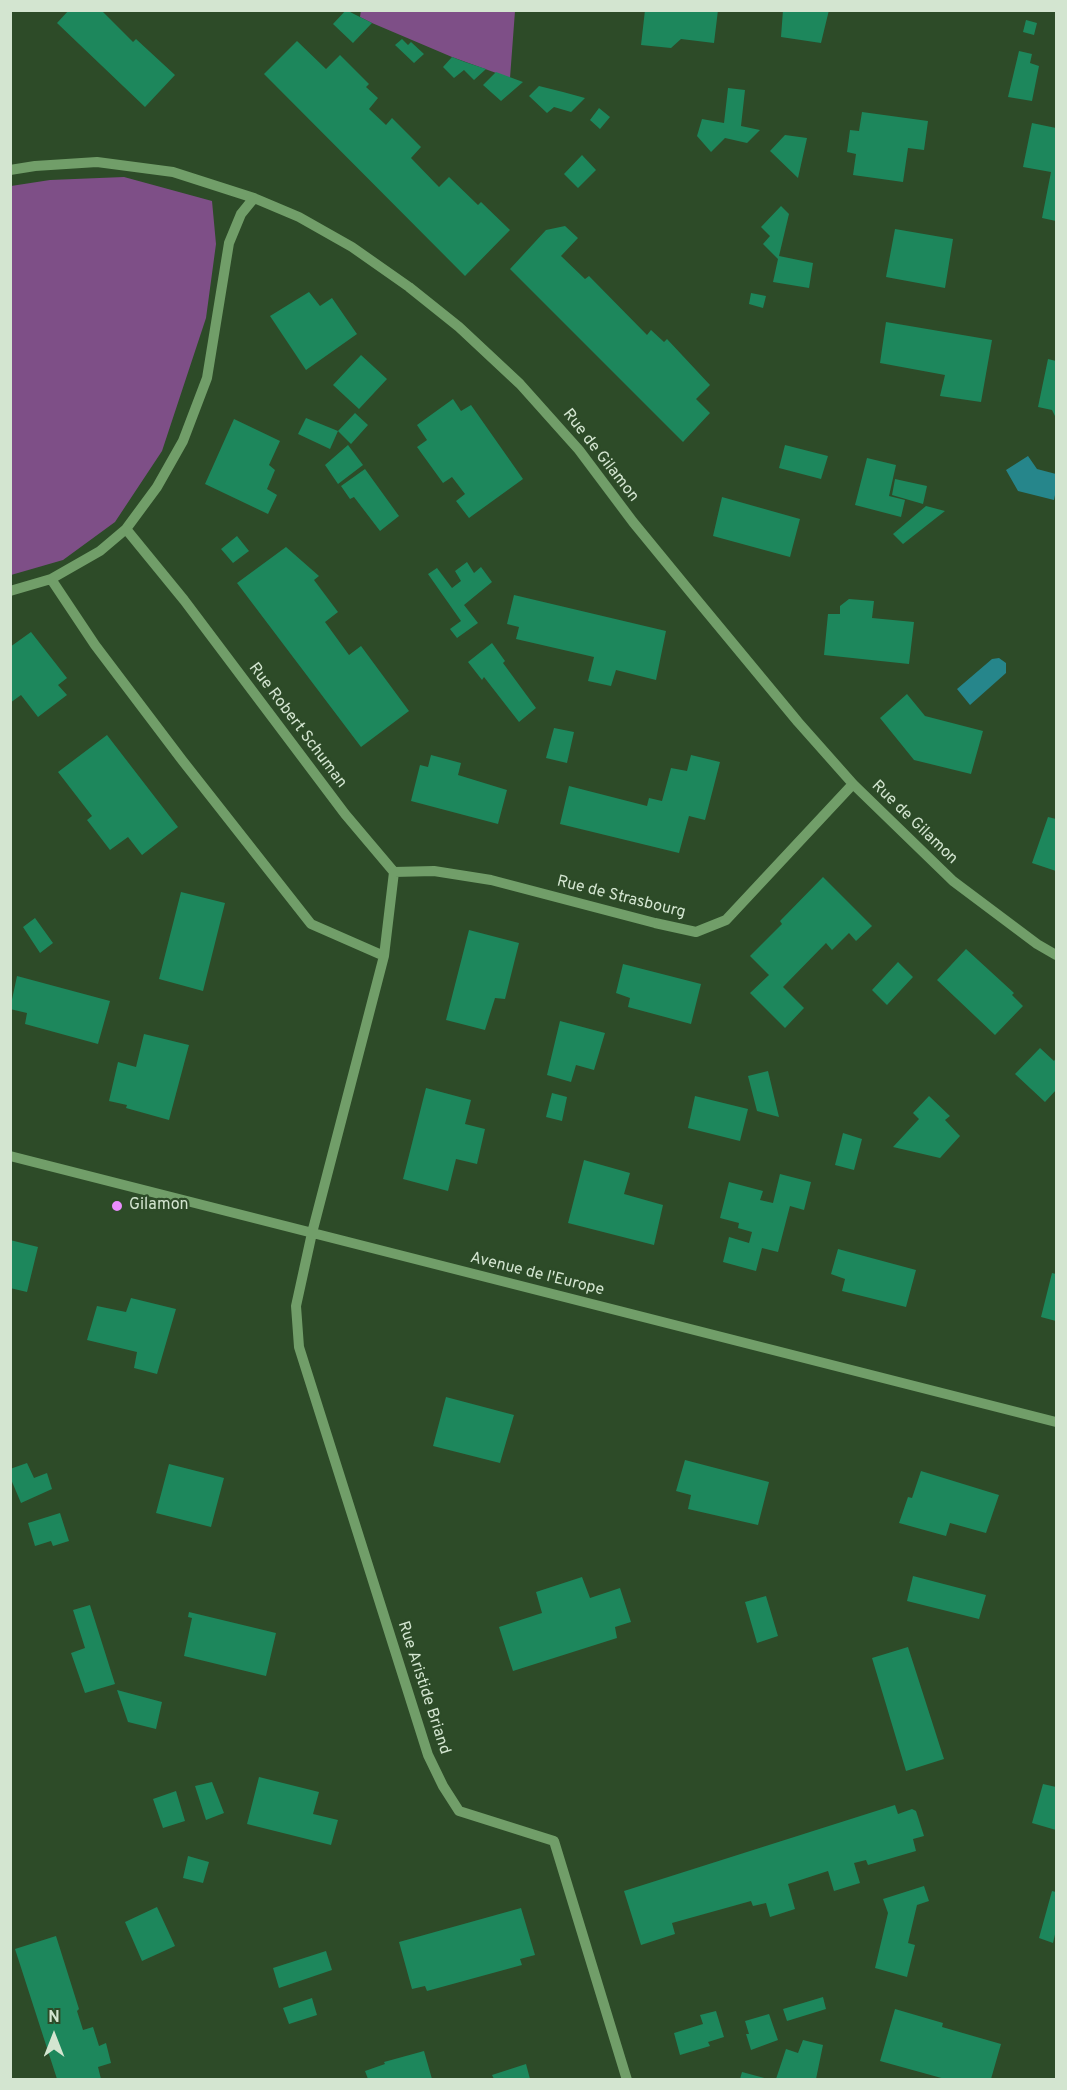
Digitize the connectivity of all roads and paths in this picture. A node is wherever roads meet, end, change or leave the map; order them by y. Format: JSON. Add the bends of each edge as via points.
{"nodes":[{"id":1,"x":10,"y":170,"type":"edge"},
{"id":2,"x":254,"y":198,"type":"junction"},
{"id":3,"x":126,"y":529,"type":"junction"},
{"id":4,"x":51,"y":579,"type":"junction"},
{"id":5,"x":10,"y":591,"type":"edge"},
{"id":6,"x":853,"y":784,"type":"junction"},
{"id":7,"x":394,"y":872,"type":"junction"},
{"id":8,"x":1056,"y":955,"type":"edge"},
{"id":9,"x":384,"y":956,"type":"junction"},
{"id":10,"x":10,"y":1156,"type":"edge"},
{"id":11,"x":312,"y":1233,"type":"junction"},
{"id":12,"x":1056,"y":1422,"type":"edge"},
{"id":13,"x":627,"y":2079,"type":"edge"}],
"edges":[{"from":1,"to":2,"type":"street","name":"Rue de Gilamon","via":[[97,162],[173,172]]},
{"from":2,"to":3,"type":"street","via":[[241,213],[229,243],[207,378],[183,441],[157,487]]},
{"from":2,"to":6,"type":"street","name":"Rue de Gilamon","via":[[299,217],[352,247],[459,327],[520,384],[579,450],[690,592]]},
{"from":3,"to":4,"type":"street","via":[[100,551]]},
{"from":3,"to":7,"type":"street","name":"Rue Robert Schuman"},
{"from":4,"to":5,"type":"street"},
{"from":4,"to":9,"type":"street","via":[[95,645],[311,924]]},
{"from":6,"to":7,"type":"street","name":"Rue de Strasbourg","via":[[726,920],[696,932],[491,880],[434,871]]},
{"from":6,"to":8,"type":"street","name":"Rue de Gilamon","via":[[953,881]]},
{"from":7,"to":9,"type":"street"},
{"from":9,"to":11,"type":"street"},
{"from":10,"to":11,"type":"street","name":"Avenue de l'Europe"},
{"from":11,"to":12,"type":"street","name":"Avenue de l'Europe"},
{"from":11,"to":13,"type":"street","name":"Rue Aristide Briand","via":[[296,1306],[299,1347],[428,1755],[459,1811],[554,1841]]}]}
